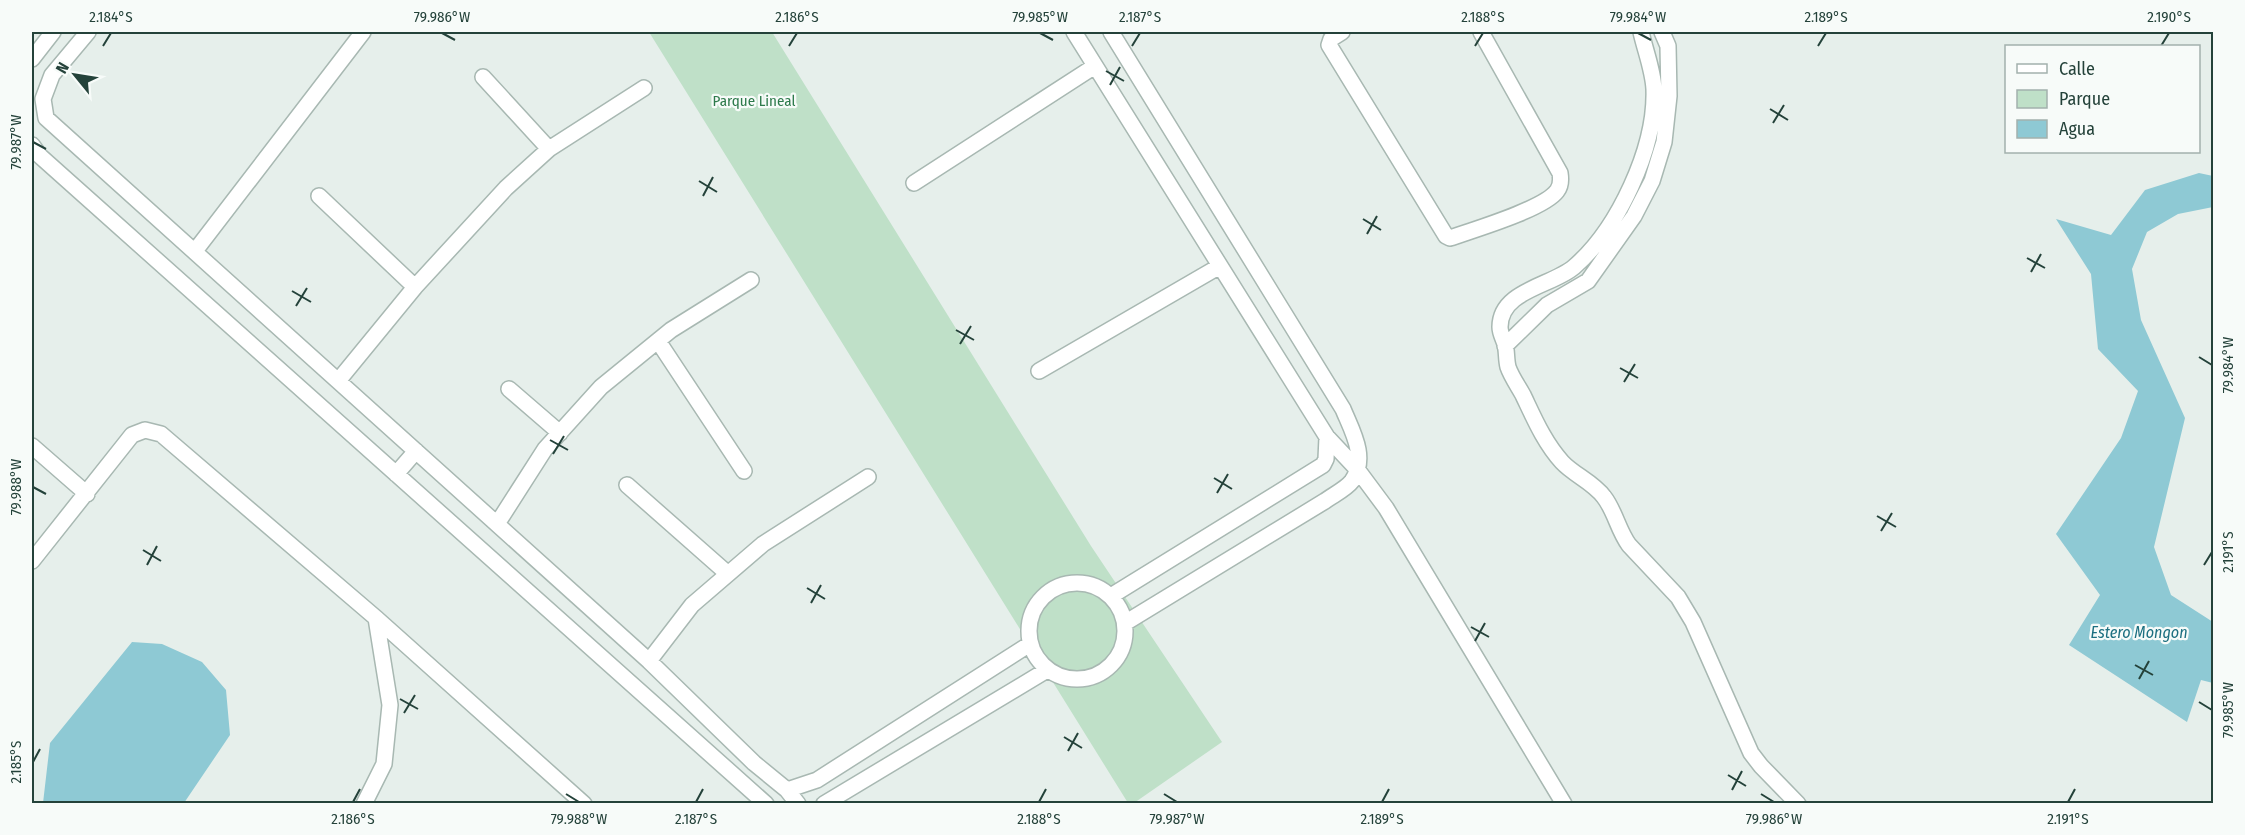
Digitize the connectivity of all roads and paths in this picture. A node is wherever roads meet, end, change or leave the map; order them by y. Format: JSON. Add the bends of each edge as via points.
{"nodes":[{"id":1,"x":53,"y":32,"type":"edge"},
{"id":2,"x":88,"y":32,"type":"edge"},
{"id":3,"x":363,"y":32,"type":"edge"},
{"id":4,"x":1074,"y":32,"type":"edge"},
{"id":5,"x":1111,"y":32,"type":"edge"},
{"id":6,"x":1342,"y":32,"type":"edge"},
{"id":7,"x":1481,"y":32,"type":"edge"},
{"id":8,"x":1641,"y":32,"type":"edge"},
{"id":9,"x":1662,"y":32,"type":"edge"},
{"id":10,"x":32,"y":59,"type":"edge"},
{"id":11,"x":1095,"y":66,"type":"junction"},
{"id":12,"x":483,"y":77,"type":"dead end"},
{"id":13,"x":644,"y":88,"type":"dead end"},
{"id":14,"x":32,"y":145,"type":"edge"},
{"id":15,"x":549,"y":149,"type":"junction"},
{"id":16,"x":914,"y":183,"type":"dead end"},
{"id":17,"x":319,"y":196,"type":"dead end"},
{"id":18,"x":195,"y":251,"type":"junction"},
{"id":19,"x":1220,"y":266,"type":"junction"},
{"id":20,"x":1566,"y":273,"type":"junction"},
{"id":21,"x":751,"y":280,"type":"dead end"},
{"id":22,"x":1585,"y":283,"type":"junction"},
{"id":23,"x":416,"y":287,"type":"junction"},
{"id":24,"x":1522,"y":294,"type":"junction"},
{"id":25,"x":1536,"y":314,"type":"junction"},
{"id":26,"x":658,"y":341,"type":"junction"},
{"id":27,"x":1505,"y":346,"type":"junction"},
{"id":28,"x":1040,"y":371,"type":"dead end"},
{"id":29,"x":338,"y":381,"type":"junction"},
{"id":30,"x":509,"y":389,"type":"dead end"},
{"id":31,"x":560,"y":433,"type":"junction"},
{"id":32,"x":1327,"y":437,"type":"junction"},
{"id":33,"x":32,"y":446,"type":"edge"},
{"id":34,"x":416,"y":451,"type":"junction"},
{"id":35,"x":1357,"y":469,"type":"junction"},
{"id":36,"x":744,"y":471,"type":"dead end"},
{"id":37,"x":396,"y":474,"type":"junction"},
{"id":38,"x":868,"y":477,"type":"dead end"},
{"id":39,"x":627,"y":485,"type":"dead end"},
{"id":40,"x":87,"y":494,"type":"junction"},
{"id":41,"x":497,"y":524,"type":"junction"},
{"id":42,"x":32,"y":561,"type":"edge"},
{"id":43,"x":728,"y":574,"type":"junction"},
{"id":44,"x":1111,"y":596,"type":"junction"},
{"id":45,"x":376,"y":618,"type":"junction"},
{"id":46,"x":1125,"y":623,"type":"junction"},
{"id":47,"x":1029,"y":644,"type":"junction"},
{"id":48,"x":649,"y":661,"type":"junction"},
{"id":49,"x":1047,"y":670,"type":"junction"},
{"id":50,"x":788,"y":790,"type":"junction"},
{"id":51,"x":364,"y":804,"type":"edge"},
{"id":52,"x":584,"y":804,"type":"edge"},
{"id":53,"x":766,"y":804,"type":"edge"},
{"id":54,"x":798,"y":804,"type":"edge"},
{"id":55,"x":824,"y":804,"type":"edge"},
{"id":56,"x":1564,"y":804,"type":"edge"},
{"id":57,"x":1798,"y":804,"type":"edge"}],
"edges":[{"from":1,"to":10,"type":"street"},
{"from":2,"to":18,"type":"street","via":[[52,75],[43,99],[46,117]]},
{"from":3,"to":18,"type":"street"},
{"from":4,"to":11,"type":"street"},
{"from":5,"to":35,"type":"street","via":[[1343,409],[1359,449]]},
{"from":6,"to":7,"type":"street","via":[[1329,45],[1450,238],[1542,203],[1560,184],[1560,173]]},
{"from":8,"to":20,"type":"street","via":[[1654,87],[1653,119],[1643,155],[1629,192],[1606,231]]},
{"from":9,"to":22,"type":"street","via":[[1668,46],[1669,96],[1664,142],[1652,182],[1634,216]]},
{"from":11,"to":16,"type":"street"},
{"from":11,"to":19,"type":"street"},
{"from":12,"to":15,"type":"street"},
{"from":13,"to":15,"type":"street"},
{"from":14,"to":37,"type":"street"},
{"from":15,"to":23,"type":"street","via":[[506,188]]},
{"from":17,"to":23,"type":"street"},
{"from":18,"to":29,"type":"street"},
{"from":19,"to":28,"type":"street"},
{"from":19,"to":32,"type":"street"},
{"from":20,"to":22,"type":"street"},
{"from":20,"to":24,"type":"street"},
{"from":21,"to":26,"type":"street"},
{"from":22,"to":25,"type":"street"},
{"from":23,"to":29,"type":"street"},
{"from":24,"to":25,"type":"street"},
{"from":24,"to":27,"type":"street","via":[[1506,308],[1500,324]]},
{"from":25,"to":27,"type":"street"},
{"from":26,"to":31,"type":"street","via":[[601,387]]},
{"from":26,"to":36,"type":"street"},
{"from":27,"to":57,"type":"street","via":[[1509,367],[1545,440],[1562,462],[1602,495],[1629,545],[1678,597],[1694,622],[1751,753]]},
{"from":29,"to":34,"type":"street"},
{"from":30,"to":31,"type":"street"},
{"from":31,"to":41,"type":"street","via":[[545,449]]},
{"from":32,"to":35,"type":"street"},
{"from":32,"to":44,"type":"street","via":[[1323,465]]},
{"from":33,"to":40,"type":"street"},
{"from":34,"to":37,"type":"street"},
{"from":34,"to":41,"type":"street"},
{"from":35,"to":46,"type":"street","via":[[1351,482],[1325,501]]},
{"from":35,"to":56,"type":"street","via":[[1386,508]]},
{"from":37,"to":53,"type":"street"},
{"from":38,"to":43,"type":"street","via":[[763,544]]},
{"from":39,"to":43,"type":"street"},
{"from":40,"to":42,"type":"street"},
{"from":40,"to":45,"type":"street","via":[[132,435],[146,430],[161,434]]},
{"from":41,"to":48,"type":"street"},
{"from":43,"to":48,"type":"street","via":[[692,605]]},
{"from":44,"to":46,"type":"street"},
{"from":44,"to":47,"type":"street","via":[[1083,582],[1052,589],[1040,599],[1028,628]]},
{"from":45,"to":51,"type":"street","via":[[390,705],[384,764]]},
{"from":45,"to":52,"type":"street"},
{"from":46,"to":49,"type":"street","via":[[1125,640],[1108,668],[1078,680],[1062,678]]},
{"from":47,"to":49,"type":"street"},
{"from":47,"to":50,"type":"street","via":[[817,780]]},
{"from":48,"to":50,"type":"street","via":[[754,763]]},
{"from":49,"to":55,"type":"street"},
{"from":50,"to":54,"type":"street"}]}
